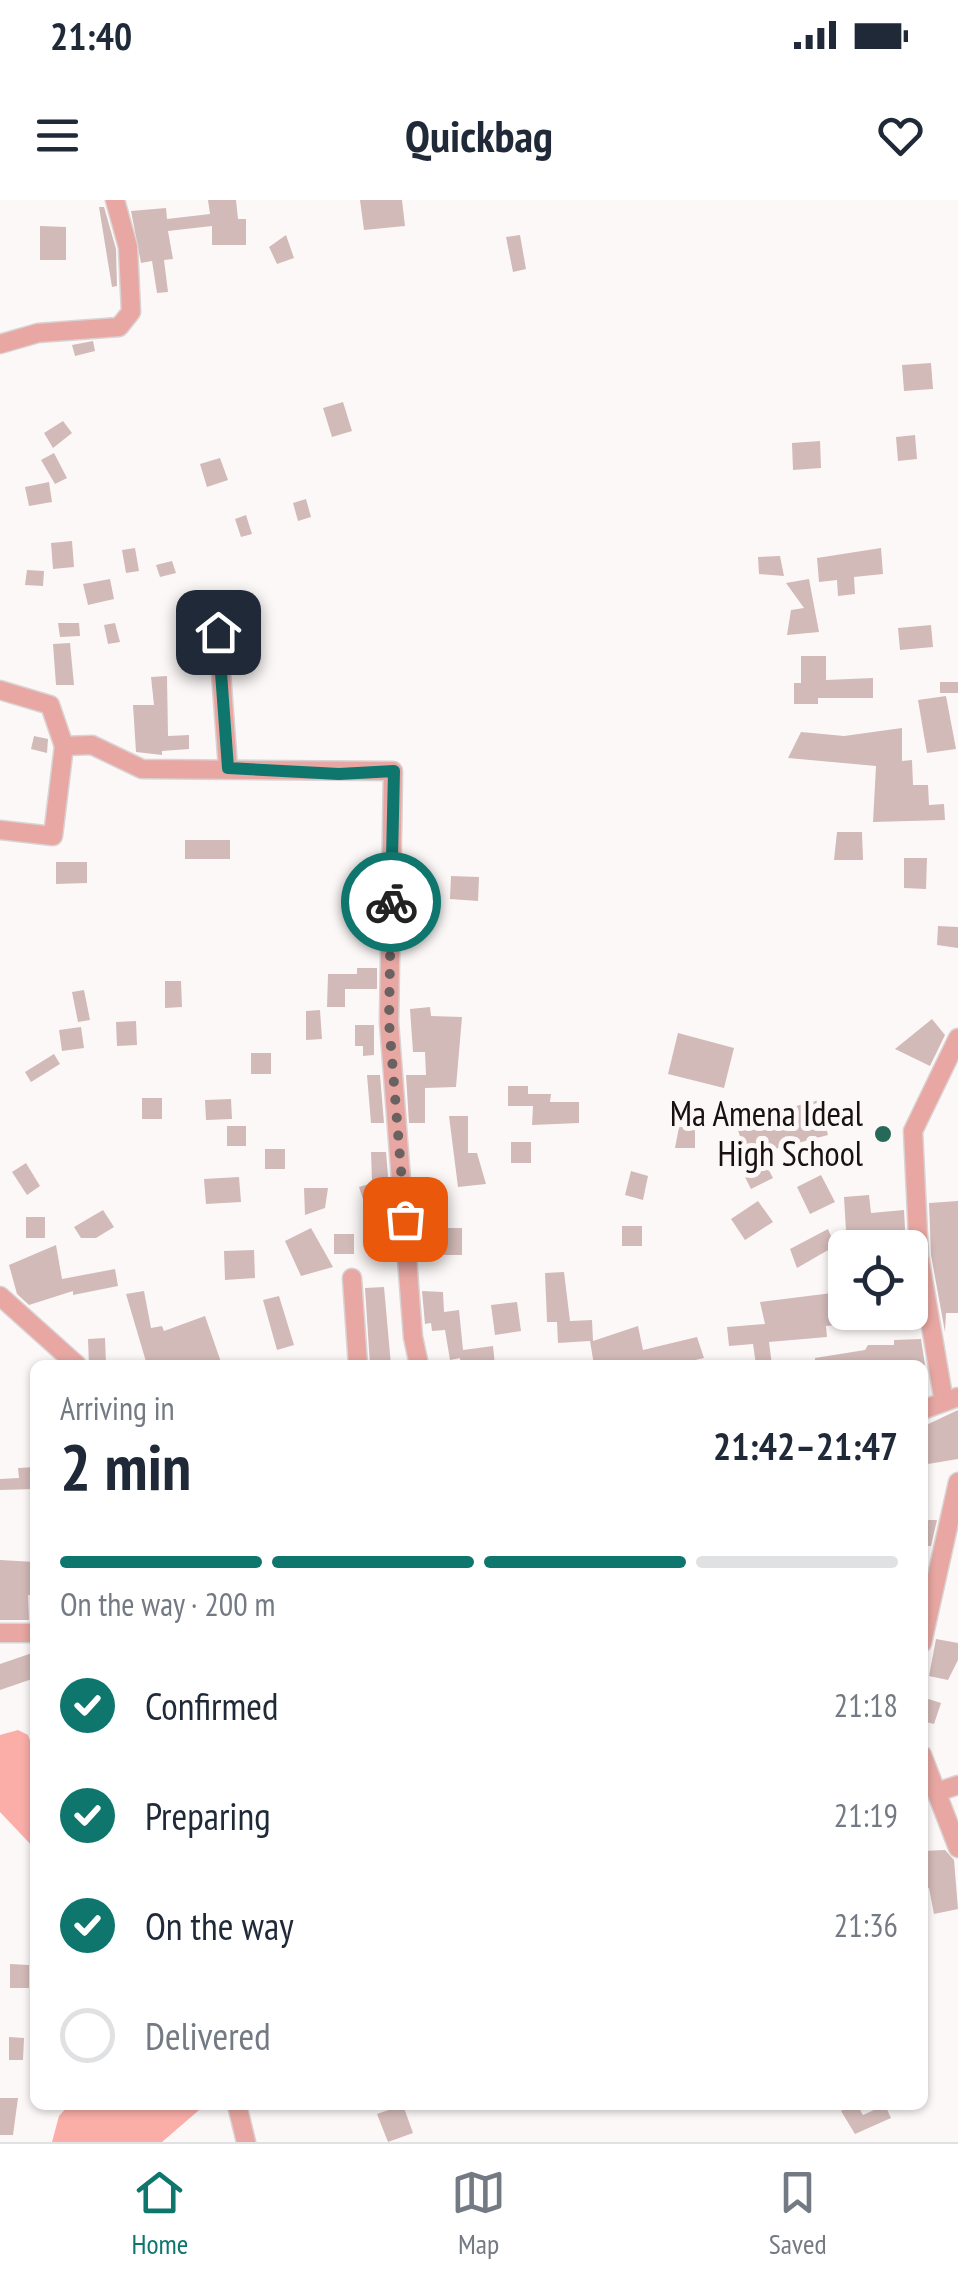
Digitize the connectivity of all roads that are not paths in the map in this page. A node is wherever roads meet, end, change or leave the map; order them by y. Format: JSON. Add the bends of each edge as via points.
{"nodes":[{"id":1,"x":116,"y":200,"type":"edge"},
{"id":2,"x":0,"y":344,"type":"edge"},
{"id":3,"x":218,"y":632,"type":"dead end"},
{"id":4,"x":0,"y":690,"type":"edge"},
{"id":5,"x":64,"y":746,"type":"junction"},
{"id":6,"x":228,"y":768,"type":"junction"},
{"id":7,"x":0,"y":830,"type":"edge"},
{"id":8,"x":958,"y":1038,"type":"edge"},
{"id":9,"x":352,"y":1278,"type":"dead end"},
{"id":10,"x":0,"y":1296,"type":"edge"},
{"id":11,"x":71,"y":1360,"type":"edge"},
{"id":12,"x":358,"y":1360,"type":"edge"},
{"id":13,"x":418,"y":1360,"type":"edge"},
{"id":14,"x":951,"y":1399,"type":"edge"},
{"id":15,"x":958,"y":1482,"type":"edge"},
{"id":16,"x":928,"y":1616,"type":"edge"},
{"id":17,"x":0,"y":1633,"type":"edge"},
{"id":18,"x":30,"y":1633,"type":"edge"},
{"id":19,"x":928,"y":1770,"type":"edge"},
{"id":20,"x":958,"y":1785,"type":"edge"},
{"id":21,"x":937,"y":1792,"type":"junction"},
{"id":22,"x":958,"y":1848,"type":"edge"},
{"id":23,"x":238,"y":2110,"type":"edge"},
{"id":24,"x":246,"y":2142,"type":"edge"}],
"edges":[{"from":1,"to":2,"type":"street","via":[[128,247],[131,312],[119,327]]},
{"from":3,"to":6,"type":"street"},
{"from":4,"to":5,"type":"street","via":[[50,705]]},
{"from":5,"to":6,"type":"street","via":[[92,745],[142,769]]},
{"from":5,"to":7,"type":"street","via":[[53,836]]},
{"from":6,"to":13,"type":"street","via":[[394,771],[389,1022]]},
{"from":8,"to":14,"type":"street","via":[[913,1131],[919,1256]]},
{"from":9,"to":12,"type":"street"},
{"from":10,"to":11,"type":"street"},
{"from":15,"to":16,"type":"street"},
{"from":17,"to":18,"type":"street"},
{"from":19,"to":21,"type":"street"},
{"from":20,"to":21,"type":"street"},
{"from":21,"to":22,"type":"street"},
{"from":23,"to":24,"type":"street"}]}
